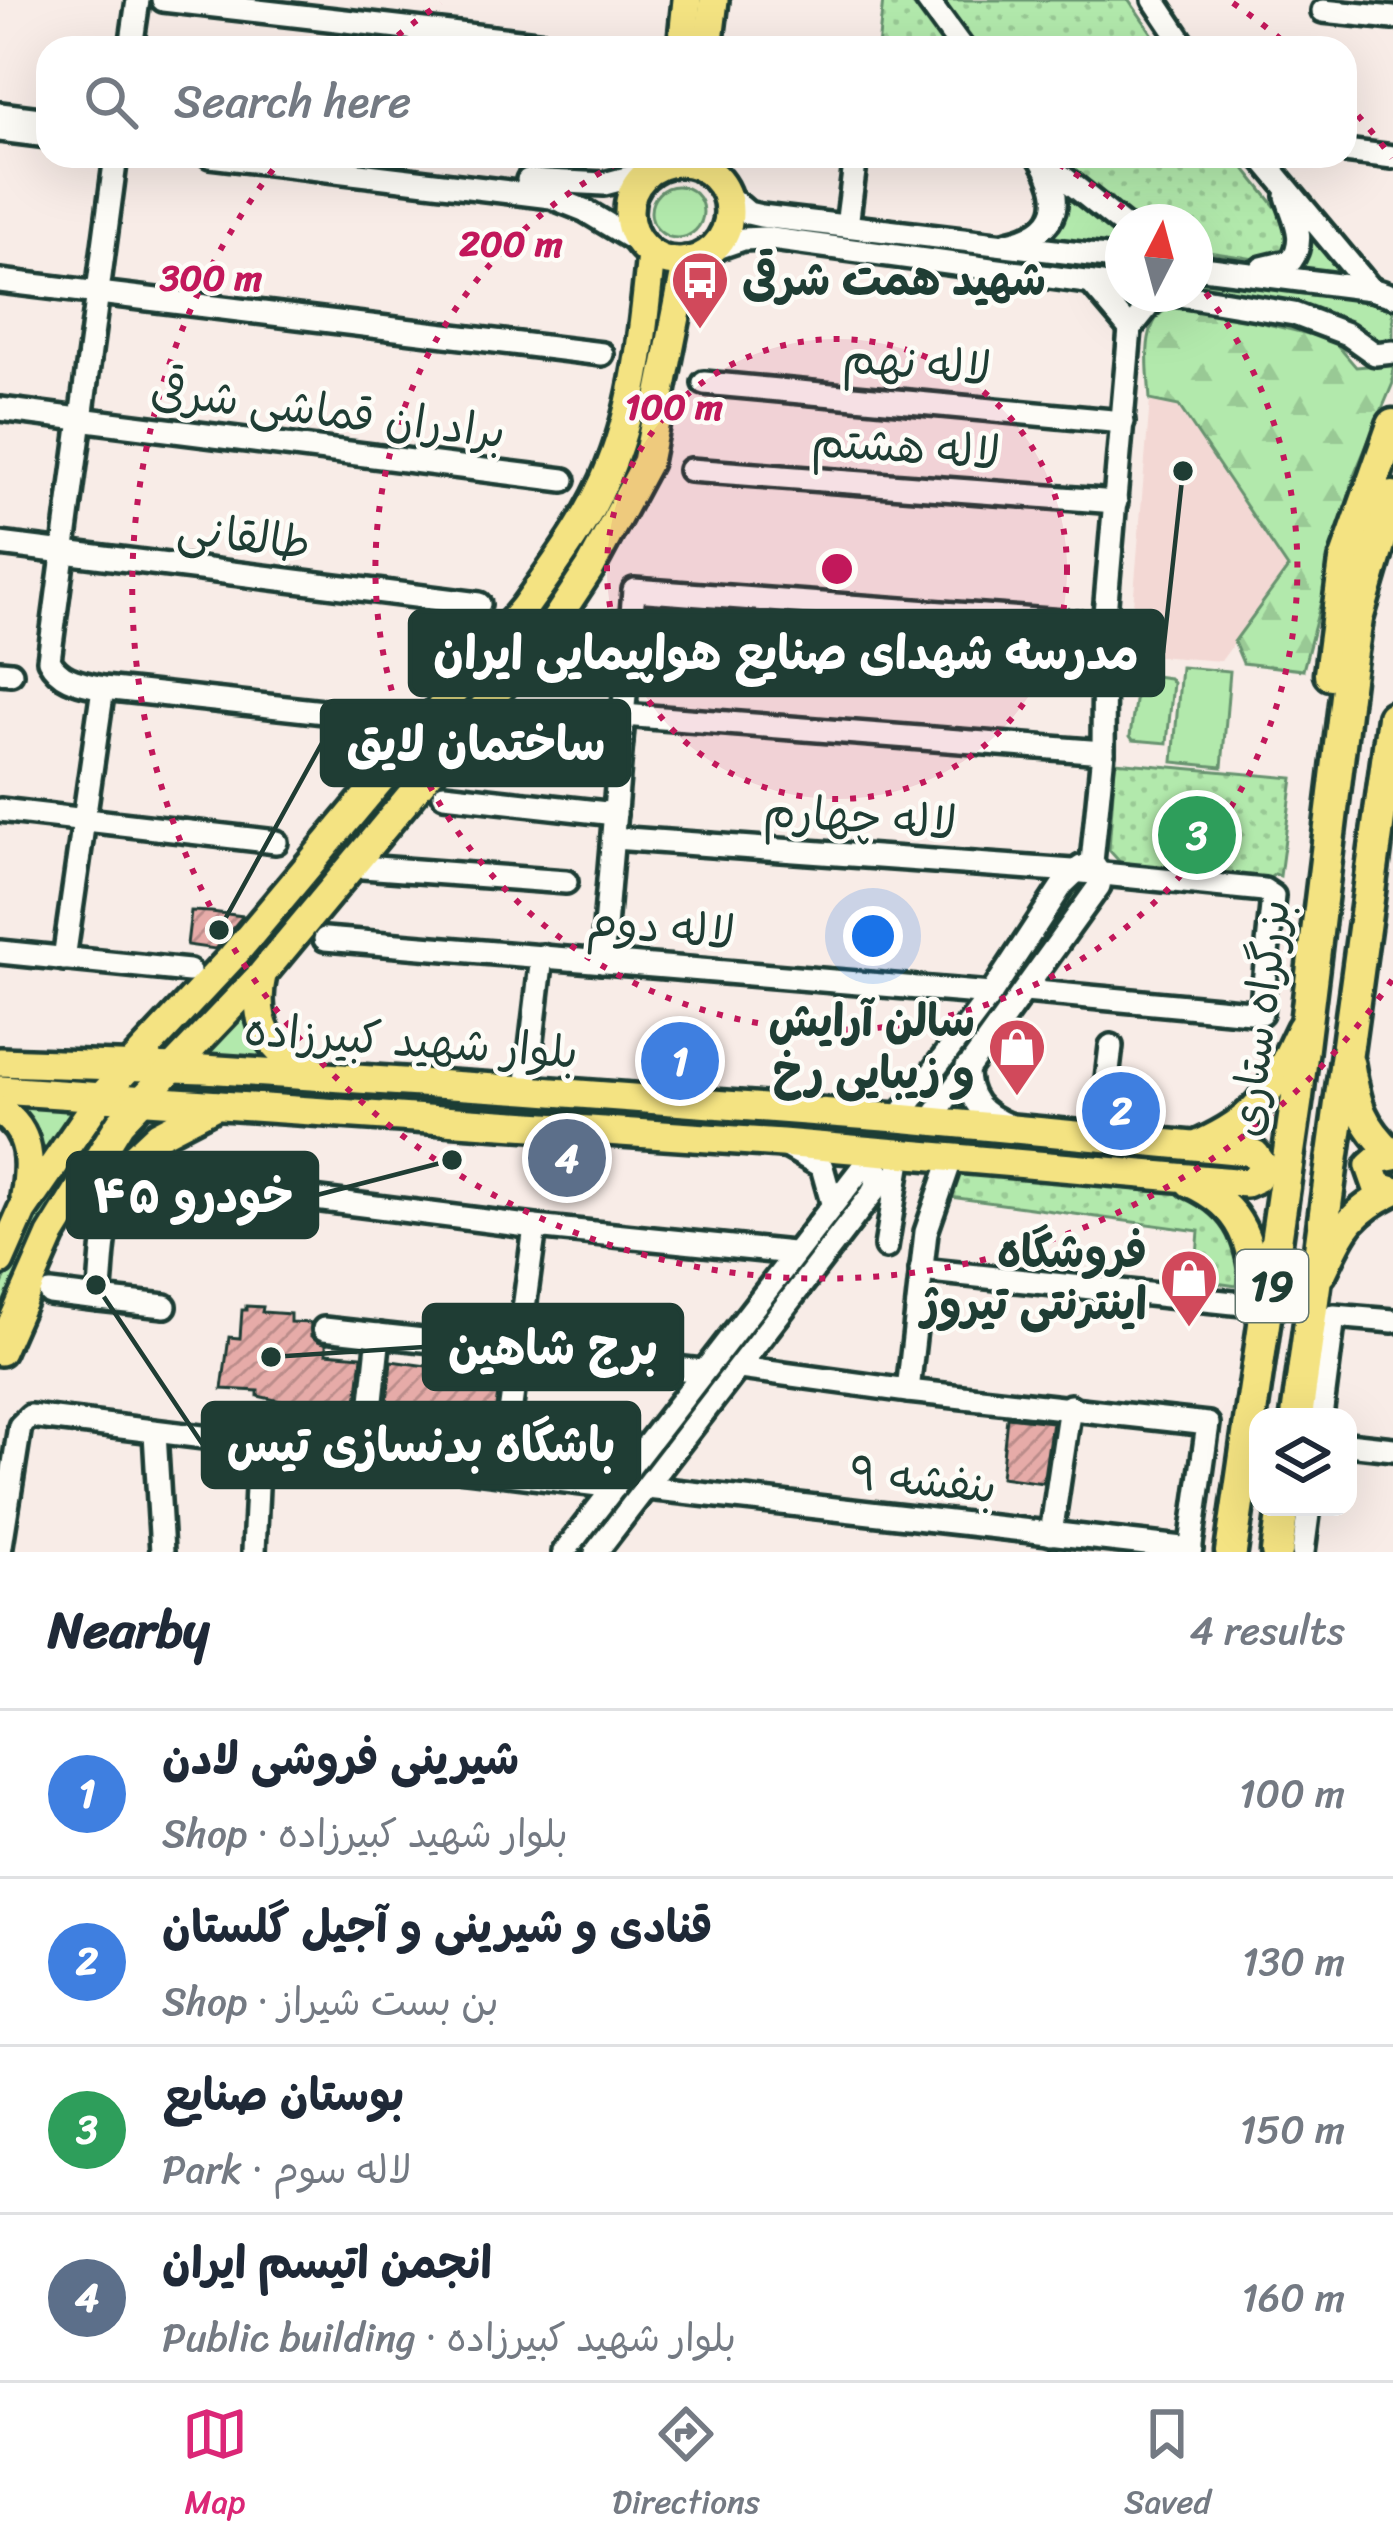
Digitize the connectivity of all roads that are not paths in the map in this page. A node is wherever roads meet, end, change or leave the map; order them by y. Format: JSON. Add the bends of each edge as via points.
{"nodes":[{"id":1,"x":138,"y":0,"type":"edge"},
{"id":2,"x":163,"y":0,"type":"edge"},
{"id":3,"x":687,"y":0,"type":"edge"},
{"id":4,"x":714,"y":0,"type":"edge"},
{"id":5,"x":928,"y":0,"type":"edge"},
{"id":6,"x":1154,"y":0,"type":"edge"},
{"id":7,"x":1323,"y":10,"type":"dead end"},
{"id":8,"x":1393,"y":18,"type":"edge"},
{"id":9,"x":133,"y":36,"type":"edge"},
{"id":10,"x":476,"y":36,"type":"edge"},
{"id":11,"x":683,"y":36,"type":"edge"},
{"id":12,"x":710,"y":36,"type":"edge"},
{"id":13,"x":954,"y":36,"type":"edge"},
{"id":14,"x":1178,"y":36,"type":"edge"},
{"id":15,"x":0,"y":114,"type":"edge"},
{"id":16,"x":36,"y":118,"type":"edge"},
{"id":17,"x":0,"y":130,"type":"edge"},
{"id":18,"x":36,"y":134,"type":"edge"},
{"id":19,"x":1357,"y":152,"type":"edge"},
{"id":20,"x":1393,"y":157,"type":"edge"},
{"id":21,"x":114,"y":168,"type":"edge"},
{"id":22,"x":310,"y":168,"type":"edge"},
{"id":23,"x":429,"y":168,"type":"edge"},
{"id":24,"x":648,"y":168,"type":"edge"},
{"id":25,"x":652,"y":168,"type":"edge"},
{"id":26,"x":706,"y":168,"type":"edge"},
{"id":27,"x":854,"y":168,"type":"edge"},
{"id":28,"x":1046,"y":168,"type":"edge"},
{"id":29,"x":1053,"y":168,"type":"edge"},
{"id":30,"x":1269,"y":168,"type":"edge"},
{"id":31,"x":1285,"y":189,"type":"junction"},
{"id":32,"x":726,"y":194,"type":"junction"},
{"id":33,"x":1105,"y":210,"type":"edge"},
{"id":34,"x":847,"y":226,"type":"junction"},
{"id":35,"x":998,"y":245,"type":"junction"},
{"id":36,"x":645,"y":249,"type":"junction"},
{"id":37,"x":699,"y":256,"type":"junction"},
{"id":38,"x":1105,"y":257,"type":"edge"},
{"id":39,"x":1213,"y":269,"type":"edge"},
{"id":40,"x":1233,"y":272,"type":"junction"},
{"id":41,"x":0,"y":281,"type":"edge"},
{"id":42,"x":1091,"y":283,"type":"junction"},
{"id":43,"x":1105,"y":285,"type":"edge"},
{"id":44,"x":98,"y":292,"type":"junction"},
{"id":45,"x":1382,"y":292,"type":"edge"},
{"id":46,"x":1213,"y":301,"type":"edge"},
{"id":47,"x":1143,"y":312,"type":"edge"},
{"id":48,"x":1130,"y":329,"type":"junction"},
{"id":49,"x":1393,"y":352,"type":"edge"},
{"id":50,"x":602,"y":354,"type":"dead end"},
{"id":51,"x":704,"y":382,"type":"dead end"},
{"id":52,"x":0,"y":409,"type":"edge"},
{"id":53,"x":81,"y":419,"type":"junction"},
{"id":54,"x":1123,"y":422,"type":"junction"},
{"id":55,"x":1393,"y":425,"type":"edge"},
{"id":56,"x":691,"y":470,"type":"dead end"},
{"id":57,"x":564,"y":480,"type":"dead end"},
{"id":58,"x":1393,"y":497,"type":"edge"},
{"id":59,"x":1116,"y":502,"type":"junction"},
{"id":60,"x":0,"y":544,"type":"edge"},
{"id":61,"x":64,"y":553,"type":"junction"},
{"id":62,"x":478,"y":604,"type":"dead end"},
{"id":63,"x":1104,"y":625,"type":"junction"},
{"id":64,"x":103,"y":688,"type":"junction"},
{"id":65,"x":623,"y":716,"type":"junction"},
{"id":66,"x":370,"y":717,"type":"dead end"},
{"id":67,"x":1393,"y":717,"type":"edge"},
{"id":68,"x":501,"y":732,"type":"dead end"},
{"id":69,"x":621,"y":741,"type":"junction"},
{"id":70,"x":1102,"y":752,"type":"junction"},
{"id":71,"x":1331,"y":793,"type":"junction"},
{"id":72,"x":444,"y":795,"type":"dead end"},
{"id":73,"x":0,"y":810,"type":"edge"},
{"id":74,"x":615,"y":814,"type":"junction"},
{"id":75,"x":82,"y":820,"type":"junction"},
{"id":76,"x":613,"y":838,"type":"junction"},
{"id":77,"x":276,"y":842,"type":"dead end"},
{"id":78,"x":349,"y":866,"type":"junction"},
{"id":79,"x":1089,"y":870,"type":"junction"},
{"id":80,"x":566,"y":882,"type":"dead end"},
{"id":81,"x":325,"y":939,"type":"dead end"},
{"id":82,"x":0,"y":952,"type":"edge"},
{"id":83,"x":542,"y":956,"type":"junction"},
{"id":84,"x":64,"y":959,"type":"junction"},
{"id":85,"x":602,"y":962,"type":"junction"},
{"id":86,"x":188,"y":971,"type":"dead end"},
{"id":87,"x":262,"y":974,"type":"junction"},
{"id":88,"x":1024,"y":991,"type":"junction"},
{"id":89,"x":991,"y":994,"type":"junction"},
{"id":90,"x":1306,"y":1019,"type":"junction"},
{"id":91,"x":1346,"y":1037,"type":"junction"},
{"id":92,"x":1111,"y":1046,"type":"dead end"},
{"id":93,"x":0,"y":1062,"type":"edge"},
{"id":94,"x":130,"y":1066,"type":"junction"},
{"id":95,"x":968,"y":1067,"type":"junction"},
{"id":96,"x":174,"y":1068,"type":"junction"},
{"id":97,"x":341,"y":1078,"type":"junction"},
{"id":98,"x":0,"y":1090,"type":"edge"},
{"id":99,"x":526,"y":1090,"type":"junction"},
{"id":100,"x":100,"y":1098,"type":"junction"},
{"id":101,"x":141,"y":1099,"type":"junction"},
{"id":102,"x":218,"y":1104,"type":"junction"},
{"id":103,"x":0,"y":1111,"type":"edge"},
{"id":104,"x":898,"y":1118,"type":"junction"},
{"id":105,"x":930,"y":1121,"type":"junction"},
{"id":106,"x":1016,"y":1129,"type":"junction"},
{"id":107,"x":1100,"y":1137,"type":"junction"},
{"id":108,"x":782,"y":1143,"type":"junction"},
{"id":109,"x":1196,"y":1145,"type":"junction"},
{"id":110,"x":901,"y":1154,"type":"junction"},
{"id":111,"x":1393,"y":1155,"type":"edge"},
{"id":112,"x":952,"y":1157,"type":"junction"},
{"id":113,"x":1175,"y":1176,"type":"junction"},
{"id":114,"x":1393,"y":1191,"type":"edge"},
{"id":115,"x":873,"y":1192,"type":"junction"},
{"id":116,"x":832,"y":1203,"type":"junction"},
{"id":117,"x":22,"y":1210,"type":"junction"},
{"id":118,"x":535,"y":1227,"type":"junction"},
{"id":119,"x":51,"y":1235,"type":"junction"},
{"id":120,"x":886,"y":1247,"type":"dead end"},
{"id":121,"x":792,"y":1253,"type":"junction"},
{"id":122,"x":0,"y":1261,"type":"edge"},
{"id":123,"x":922,"y":1270,"type":"junction"},
{"id":124,"x":1315,"y":1288,"type":"junction"},
{"id":125,"x":50,"y":1293,"type":"dead end"},
{"id":126,"x":99,"y":1299,"type":"junction"},
{"id":127,"x":1243,"y":1304,"type":"dead end"},
{"id":128,"x":165,"y":1306,"type":"dead end"},
{"id":129,"x":1393,"y":1321,"type":"edge"},
{"id":130,"x":324,"y":1329,"type":"dead end"},
{"id":131,"x":379,"y":1335,"type":"junction"},
{"id":132,"x":1263,"y":1335,"type":"junction"},
{"id":133,"x":0,"y":1351,"type":"edge"},
{"id":134,"x":519,"y":1352,"type":"junction"},
{"id":135,"x":740,"y":1368,"type":"junction"},
{"id":136,"x":702,"y":1371,"type":"junction"},
{"id":137,"x":908,"y":1391,"type":"junction"},
{"id":138,"x":1070,"y":1406,"type":"junction"},
{"id":139,"x":1298,"y":1408,"type":"edge"},
{"id":140,"x":1322,"y":1408,"type":"edge"},
{"id":141,"x":155,"y":1433,"type":"junction"},
{"id":142,"x":259,"y":1445,"type":"junction"},
{"id":143,"x":1357,"y":1445,"type":"edge"},
{"id":144,"x":1393,"y":1449,"type":"edge"},
{"id":145,"x":366,"y":1457,"type":"junction"},
{"id":146,"x":502,"y":1473,"type":"junction"},
{"id":147,"x":614,"y":1487,"type":"junction"},
{"id":148,"x":647,"y":1488,"type":"junction"},
{"id":149,"x":1282,"y":1516,"type":"edge"},
{"id":150,"x":1308,"y":1516,"type":"edge"},
{"id":151,"x":1051,"y":1534,"type":"junction"},
{"id":152,"x":609,"y":1542,"type":"edge"},
{"id":153,"x":1191,"y":1550,"type":"edge"},
{"id":154,"x":254,"y":1551,"type":"edge"},
{"id":155,"x":0,"y":1552,"type":"edge"},
{"id":156,"x":162,"y":1552,"type":"edge"},
{"id":157,"x":564,"y":1552,"type":"edge"},
{"id":158,"x":596,"y":1552,"type":"edge"},
{"id":159,"x":1232,"y":1552,"type":"edge"},
{"id":160,"x":1277,"y":1552,"type":"edge"},
{"id":161,"x":1304,"y":1552,"type":"edge"}],
"edges":[{"from":1,"to":9,"type":"street"},
{"from":2,"to":10,"type":"street"},
{"from":3,"to":11,"type":"main road"},
{"from":4,"to":12,"type":"main road"},
{"from":5,"to":13,"type":"street"},
{"from":6,"to":14,"type":"street"},
{"from":7,"to":8,"type":"street"},
{"from":15,"to":16,"type":"street"},
{"from":17,"to":18,"type":"street"},
{"from":19,"to":20,"type":"street"},
{"from":21,"to":44,"type":"street"},
{"from":22,"to":36,"type":"street","via":[[551,197]]},
{"from":23,"to":24,"type":"street","via":[[620,183]]},
{"from":25,"to":36,"type":"main road","via":[[628,214]]},
{"from":26,"to":32,"type":"main road"},
{"from":27,"to":34,"type":"street"},
{"from":28,"to":35,"type":"street","via":[[1057,199],[1052,219],[1039,233]]},
{"from":29,"to":33,"type":"street"},
{"from":30,"to":31,"type":"street"},
{"from":31,"to":40,"type":"street","via":[[1301,239],[1292,261]]},
{"from":31,"to":45,"type":"street"},
{"from":32,"to":34,"type":"street","via":[[748,213]]},
{"from":32,"to":37,"type":"main road","via":[[728,224]]},
{"from":34,"to":35,"type":"street"},
{"from":35,"to":38,"type":"street"},
{"from":36,"to":37,"type":"main road","via":[[662,260]]},
{"from":36,"to":94,"type":"main road","via":[[633,382],[618,446],[562,555],[232,957]]},
{"from":37,"to":42,"type":"street","via":[[764,238]]},
{"from":37,"to":78,"type":"main road","via":[[652,441],[629,498],[553,624]]},
{"from":39,"to":40,"type":"street"},
{"from":40,"to":45,"type":"street"},
{"from":41,"to":44,"type":"street"},
{"from":42,"to":43,"type":"street"},
{"from":42,"to":48,"type":"street"},
{"from":44,"to":50,"type":"street"},
{"from":44,"to":53,"type":"street"},
{"from":46,"to":49,"type":"street","via":[[1294,314],[1375,354]]},
{"from":47,"to":48,"type":"street"},
{"from":48,"to":54,"type":"street"},
{"from":51,"to":54,"type":"street","name":"لاله نهم"},
{"from":52,"to":53,"type":"street","name":"برادران قماشی شرقی"},
{"from":53,"to":57,"type":"street","name":"برادران قماشی شرقی"},
{"from":53,"to":61,"type":"street"},
{"from":54,"to":59,"type":"street"},
{"from":55,"to":71,"type":"highway","via":[[1345,561],[1334,622]]},
{"from":56,"to":59,"type":"street","name":"لاله هشتم"},
{"from":58,"to":71,"type":"highway","name":"بزرگراه ستاری","number":"19","via":[[1357,619]]},
{"from":59,"to":63,"type":"street"},
{"from":60,"to":61,"type":"street","name":"طالقانی"},
{"from":61,"to":62,"type":"street","name":"طالقانی"},
{"from":61,"to":64,"type":"street","via":[[50,660],[67,679]]},
{"from":63,"to":65,"type":"street","via":[[634,590]]},
{"from":63,"to":70,"type":"street"},
{"from":64,"to":66,"type":"street"},
{"from":64,"to":75,"type":"street"},
{"from":65,"to":69,"type":"street"},
{"from":65,"to":70,"type":"street"},
{"from":67,"to":91,"type":"highway","name":"بزرگراه ستاری","number":"19"},
{"from":68,"to":69,"type":"street"},
{"from":69,"to":74,"type":"street"},
{"from":70,"to":79,"type":"street"},
{"from":71,"to":90,"type":"highway","name":"بزرگراه ستاری","number":"19"},
{"from":72,"to":74,"type":"street"},
{"from":73,"to":75,"type":"street"},
{"from":74,"to":76,"type":"street"},
{"from":75,"to":77,"type":"street"},
{"from":75,"to":84,"type":"street"},
{"from":76,"to":79,"type":"street","name":"لاله چهارم"},
{"from":76,"to":85,"type":"street"},
{"from":78,"to":80,"type":"street"},
{"from":78,"to":87,"type":"main road"},
{"from":79,"to":88,"type":"street","via":[[1093,897]]},
{"from":79,"to":88,"type":"street","name":"لاله چهارم","via":[[1274,896],[1262,1010]]},
{"from":79,"to":89,"type":"street"},
{"from":81,"to":83,"type":"street","name":"لاله دوم"},
{"from":82,"to":84,"type":"street"},
{"from":83,"to":85,"type":"street","name":"لاله دوم"},
{"from":83,"to":99,"type":"street"},
{"from":84,"to":86,"type":"street"},
{"from":85,"to":89,"type":"street","name":"لاله دوم"},
{"from":87,"to":96,"type":"main road"},
{"from":87,"to":97,"type":"main road","via":[[258,1008],[270,1042],[286,1059]]},
{"from":88,"to":95,"type":"street"},
{"from":89,"to":104,"type":"street"},
{"from":90,"to":109,"type":"main road","via":[[1256,1111]]},
{"from":90,"to":132,"type":"highway","name":"بزرگراه ستاری","number":"19"},
{"from":91,"to":111,"type":"main road","via":[[1357,1106]]},
{"from":91,"to":124,"type":"highway","name":"بزرگراه ستاری","number":"19"},
{"from":92,"to":107,"type":"street"},
{"from":93,"to":94,"type":"main road","name":"بلوار شهید کبیرزاده"},
{"from":94,"to":96,"type":"main road","name":"بلوار شهید کبیرزاده"},
{"from":94,"to":100,"type":"main road"},
{"from":95,"to":105,"type":"street"},
{"from":95,"to":106,"type":"street","via":[[978,1107]]},
{"from":96,"to":97,"type":"main road","name":"بلوار شهید کبیرزاده"},
{"from":96,"to":101,"type":"main road"},
{"from":97,"to":99,"type":"main road","name":"بلوار شهید کبیرزاده"},
{"from":98,"to":100,"type":"main road","name":"بلوار شهید کبیرزاده"},
{"from":99,"to":104,"type":"main road","name":"بلوار شهید کبیرزاده"},
{"from":100,"to":101,"type":"main road","name":"بلوار شهید کبیرزاده"},
{"from":100,"to":117,"type":"main road"},
{"from":101,"to":102,"type":"main road","name":"بلوار شهید کبیرزاده"},
{"from":101,"to":119,"type":"main road"},
{"from":102,"to":108,"type":"main road","name":"بلوار شهید کبیرزاده"},
{"from":102,"to":119,"type":"main road","via":[[158,1135]]},
{"from":103,"to":117,"type":"main road","via":[[12,1118],[29,1157]]},
{"from":104,"to":105,"type":"main road","name":"بلوار شهید کبیرزاده"},
{"from":105,"to":106,"type":"main road","name":"بلوار شهید کبیرزاده"},
{"from":106,"to":107,"type":"main road","name":"بلوار شهید کبیرزاده"},
{"from":107,"to":109,"type":"main road","name":"بلوار شهید کبیرزاده"},
{"from":108,"to":110,"type":"main road","name":"بلوار شهید کبیرزاده"},
{"from":108,"to":116,"type":"street","via":[[822,1167]]},
{"from":109,"to":113,"type":"main road","name":"بلوار شهید کبیرزاده","via":[[1256,1154],[1257,1178]]},
{"from":110,"to":112,"type":"main road","name":"بلوار شهید کبیرزاده"},
{"from":110,"to":115,"type":"street"},
{"from":110,"to":120,"type":"street"},
{"from":111,"to":114,"type":"main road","via":[[1370,1166],[1377,1186]]},
{"from":112,"to":113,"type":"main road","name":"بلوار شهید کبیرزاده"},
{"from":112,"to":123,"type":"street"},
{"from":113,"to":132,"type":"main road","via":[[1240,1220]]},
{"from":114,"to":124,"type":"main road","via":[[1344,1225]]},
{"from":115,"to":116,"type":"street","via":[[879,1173],[864,1166]]},
{"from":115,"to":135,"type":"street"},
{"from":116,"to":121,"type":"street"},
{"from":117,"to":122,"type":"main road"},
{"from":118,"to":121,"type":"street"},
{"from":118,"to":126,"type":"street","via":[[148,1178],[124,1191],[110,1213]]},
{"from":118,"to":134,"type":"street"},
{"from":119,"to":133,"type":"main road"},
{"from":121,"to":136,"type":"street"},
{"from":123,"to":127,"type":"street"},
{"from":123,"to":137,"type":"street"},
{"from":124,"to":139,"type":"highway","name":"بزرگراه ستاری","number":"19"},
{"from":125,"to":126,"type":"street"},
{"from":126,"to":128,"type":"street"},
{"from":129,"to":140,"type":"street","via":[[1334,1316]]},
{"from":130,"to":131,"type":"street"},
{"from":131,"to":134,"type":"street"},
{"from":131,"to":145,"type":"street"},
{"from":132,"to":159,"type":"highway","name":"بزرگراه ستاری","number":"19"},
{"from":134,"to":136,"type":"street"},
{"from":134,"to":146,"type":"street"},
{"from":135,"to":137,"type":"street"},
{"from":135,"to":148,"type":"street"},
{"from":136,"to":147,"type":"street"},
{"from":137,"to":138,"type":"street"},
{"from":138,"to":151,"type":"street"},
{"from":138,"to":153,"type":"street","via":[[1208,1424]]},
{"from":141,"to":142,"type":"street"},
{"from":141,"to":155,"type":"street","via":[[23,1420]]},
{"from":141,"to":156,"type":"street"},
{"from":142,"to":145,"type":"street"},
{"from":142,"to":154,"type":"street"},
{"from":143,"to":144,"type":"street"},
{"from":145,"to":146,"type":"street"},
{"from":146,"to":147,"type":"street"},
{"from":147,"to":157,"type":"street"},
{"from":148,"to":151,"type":"street","name":"بنفشه ۹"},
{"from":148,"to":152,"type":"street"},
{"from":149,"to":160,"type":"highway"},
{"from":150,"to":161,"type":"street"},
{"from":151,"to":153,"type":"street","name":"بنفشه ۹"},
{"from":152,"to":158,"type":"street"}]}
